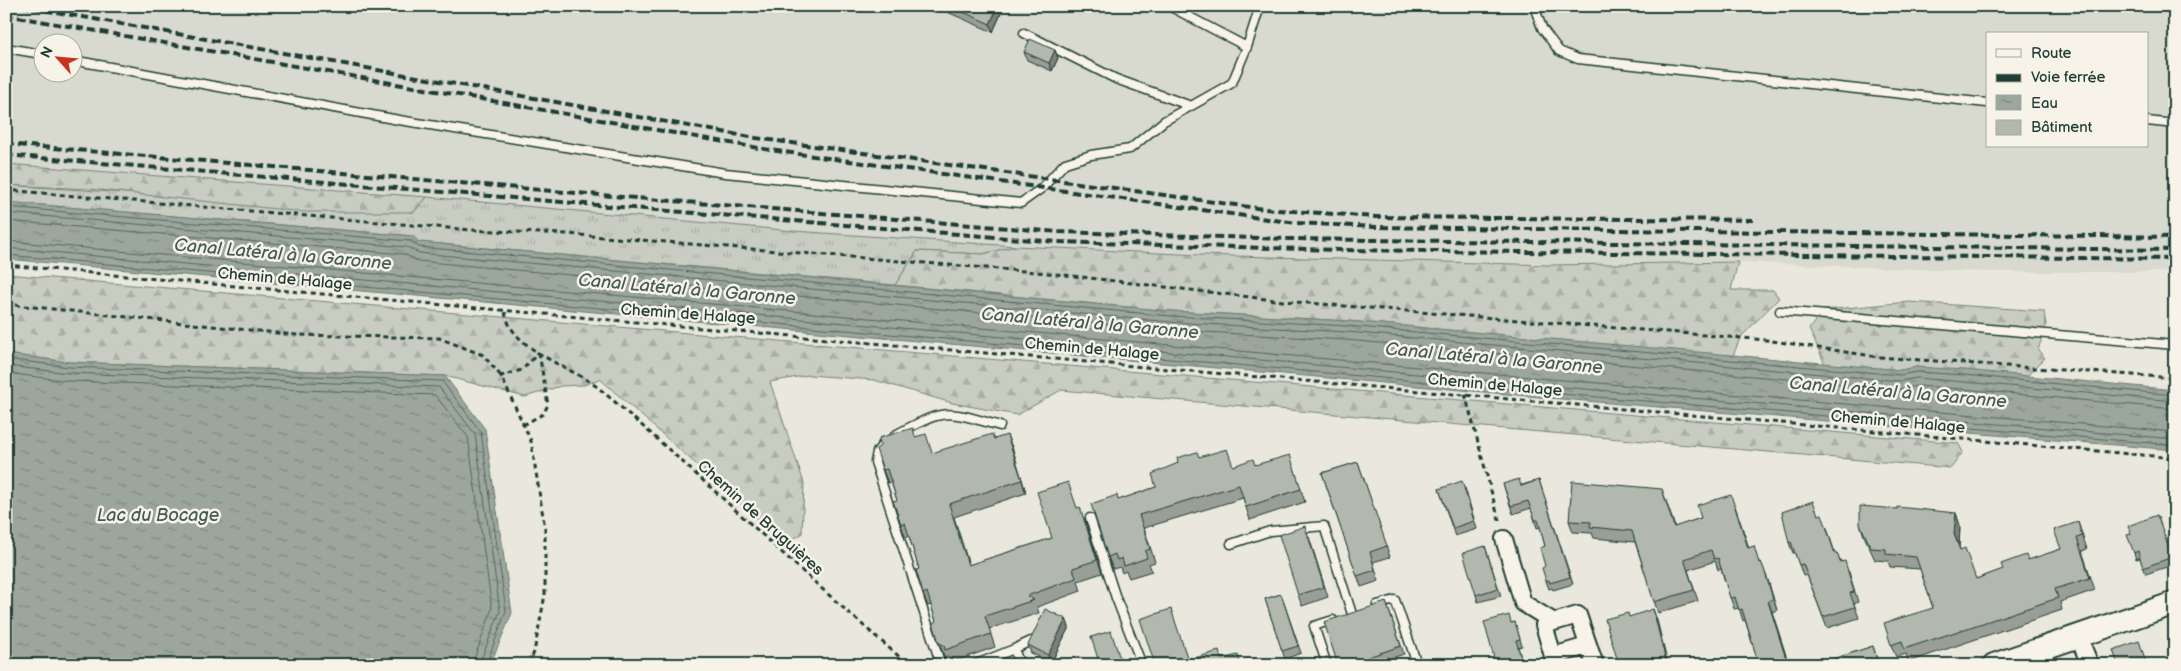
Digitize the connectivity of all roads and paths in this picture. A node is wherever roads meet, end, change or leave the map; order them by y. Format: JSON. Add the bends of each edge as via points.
{"nodes":[{"id":1,"x":1169,"y":6,"type":"edge"},
{"id":2,"x":1260,"y":6,"type":"edge"},
{"id":3,"x":1534,"y":6,"type":"edge"},
{"id":4,"x":1024,"y":33,"type":"dead end"},
{"id":5,"x":1247,"y":47,"type":"junction"},
{"id":6,"x":6,"y":48,"type":"edge"},
{"id":7,"x":32,"y":52,"type":"edge"},
{"id":8,"x":82,"y":62,"type":"edge"},
{"id":9,"x":1986,"y":103,"type":"edge"},
{"id":10,"x":1191,"y":106,"type":"junction"},
{"id":11,"x":2148,"y":121,"type":"edge"},
{"id":12,"x":2175,"y":124,"type":"edge"},
{"id":13,"x":6,"y":190,"type":"edge"},
{"id":14,"x":6,"y":265,"type":"edge"},
{"id":15,"x":6,"y":304,"type":"edge"},
{"id":16,"x":1780,"y":311,"type":"dead end"},
{"id":17,"x":504,"y":312,"type":"junction"},
{"id":18,"x":2175,"y":345,"type":"edge"},
{"id":19,"x":539,"y":352,"type":"junction"},
{"id":20,"x":501,"y":376,"type":"junction"},
{"id":21,"x":2175,"y":378,"type":"edge"},
{"id":22,"x":1465,"y":394,"type":"junction"},
{"id":23,"x":523,"y":425,"type":"junction"},
{"id":24,"x":1000,"y":426,"type":"dead end"},
{"id":25,"x":2175,"y":458,"type":"edge"},
{"id":26,"x":1090,"y":518,"type":"edge"},
{"id":27,"x":1504,"y":539,"type":"joint"},
{"id":28,"x":1231,"y":544,"type":"dead end"},
{"id":29,"x":2175,"y":603,"type":"edge"},
{"id":30,"x":1369,"y":608,"type":"edge"},
{"id":31,"x":1360,"y":611,"type":"edge"},
{"id":32,"x":1352,"y":614,"type":"junction"},
{"id":33,"x":1554,"y":622,"type":"junction"},
{"id":34,"x":2078,"y":635,"type":"junction"},
{"id":35,"x":1031,"y":641,"type":"edge"},
{"id":36,"x":1587,"y":646,"type":"junction"},
{"id":37,"x":1014,"y":649,"type":"junction"},
{"id":38,"x":529,"y":665,"type":"edge"},
{"id":39,"x":909,"y":665,"type":"edge"},
{"id":40,"x":944,"y":665,"type":"edge"},
{"id":41,"x":974,"y":665,"type":"edge"},
{"id":42,"x":1020,"y":665,"type":"edge"},
{"id":43,"x":1142,"y":665,"type":"edge"},
{"id":44,"x":1327,"y":665,"type":"edge"},
{"id":45,"x":1415,"y":665,"type":"edge"},
{"id":46,"x":1595,"y":665,"type":"edge"},
{"id":47,"x":1994,"y":665,"type":"edge"},
{"id":48,"x":2090,"y":665,"type":"edge"}],
"edges":[{"from":1,"to":5,"type":"lane"},
{"from":2,"to":5,"type":"lane"},
{"from":3,"to":9,"type":"lane","via":[[1542,28],[1559,51],[1578,58]]},
{"from":4,"to":10,"type":"lane","via":[[1116,79]]},
{"from":5,"to":10,"type":"lane","via":[[1232,83]]},
{"from":6,"to":7,"type":"lane"},
{"from":8,"to":10,"type":"lane","via":[[399,120],[726,173],[1020,203],[1042,188],[1066,163],[1130,149],[1164,121]]},
{"from":11,"to":12,"type":"lane"},
{"from":13,"to":21,"type":"path","via":[[461,229],[567,234],[1048,273],[1283,301],[1766,340],[1879,356]]},
{"from":14,"to":17,"type":"path","name":"Chemin de Halage"},
{"from":15,"to":20,"type":"path","via":[[296,335],[440,338],[483,355]]},
{"from":16,"to":18,"type":"lane"},
{"from":17,"to":19,"type":"path","name":"Chemin de Bruguières","via":[[516,337]]},
{"from":17,"to":22,"type":"path","name":"Chemin de Halage"},
{"from":19,"to":20,"type":"path","via":[[522,370]]},
{"from":19,"to":23,"type":"path","via":[[548,405],[543,414]]},
{"from":19,"to":39,"type":"path","name":"Chemin de Bruguières","via":[[597,386]]},
{"from":20,"to":23,"type":"path"},
{"from":22,"to":25,"type":"path","name":"Chemin de Halage"},
{"from":22,"to":27,"type":"path"},
{"from":23,"to":38,"type":"path","via":[[531,441],[545,529],[545,596]]},
{"from":24,"to":40,"type":"lane","via":[[960,414],[943,413],[930,416],[889,438],[877,452],[875,462]]},
{"from":26,"to":43,"type":"lane"},
{"from":27,"to":33,"type":"street","via":[[1523,603]]},
{"from":28,"to":32,"type":"lane","via":[[1270,531],[1324,526]]},
{"from":29,"to":34,"type":"street"},
{"from":30,"to":45,"type":"lane","via":[[1394,600]]},
{"from":31,"to":32,"type":"lane"},
{"from":32,"to":44,"type":"lane","via":[[1314,626]]},
{"from":33,"to":36,"type":"street","via":[[1578,615]]},
{"from":33,"to":36,"type":"street","via":[[1544,625],[1553,656]]},
{"from":34,"to":47,"type":"street"},
{"from":34,"to":48,"type":"street"},
{"from":35,"to":37,"type":"lane"},
{"from":36,"to":46,"type":"street"},
{"from":37,"to":41,"type":"lane"},
{"from":37,"to":42,"type":"lane"}]}
